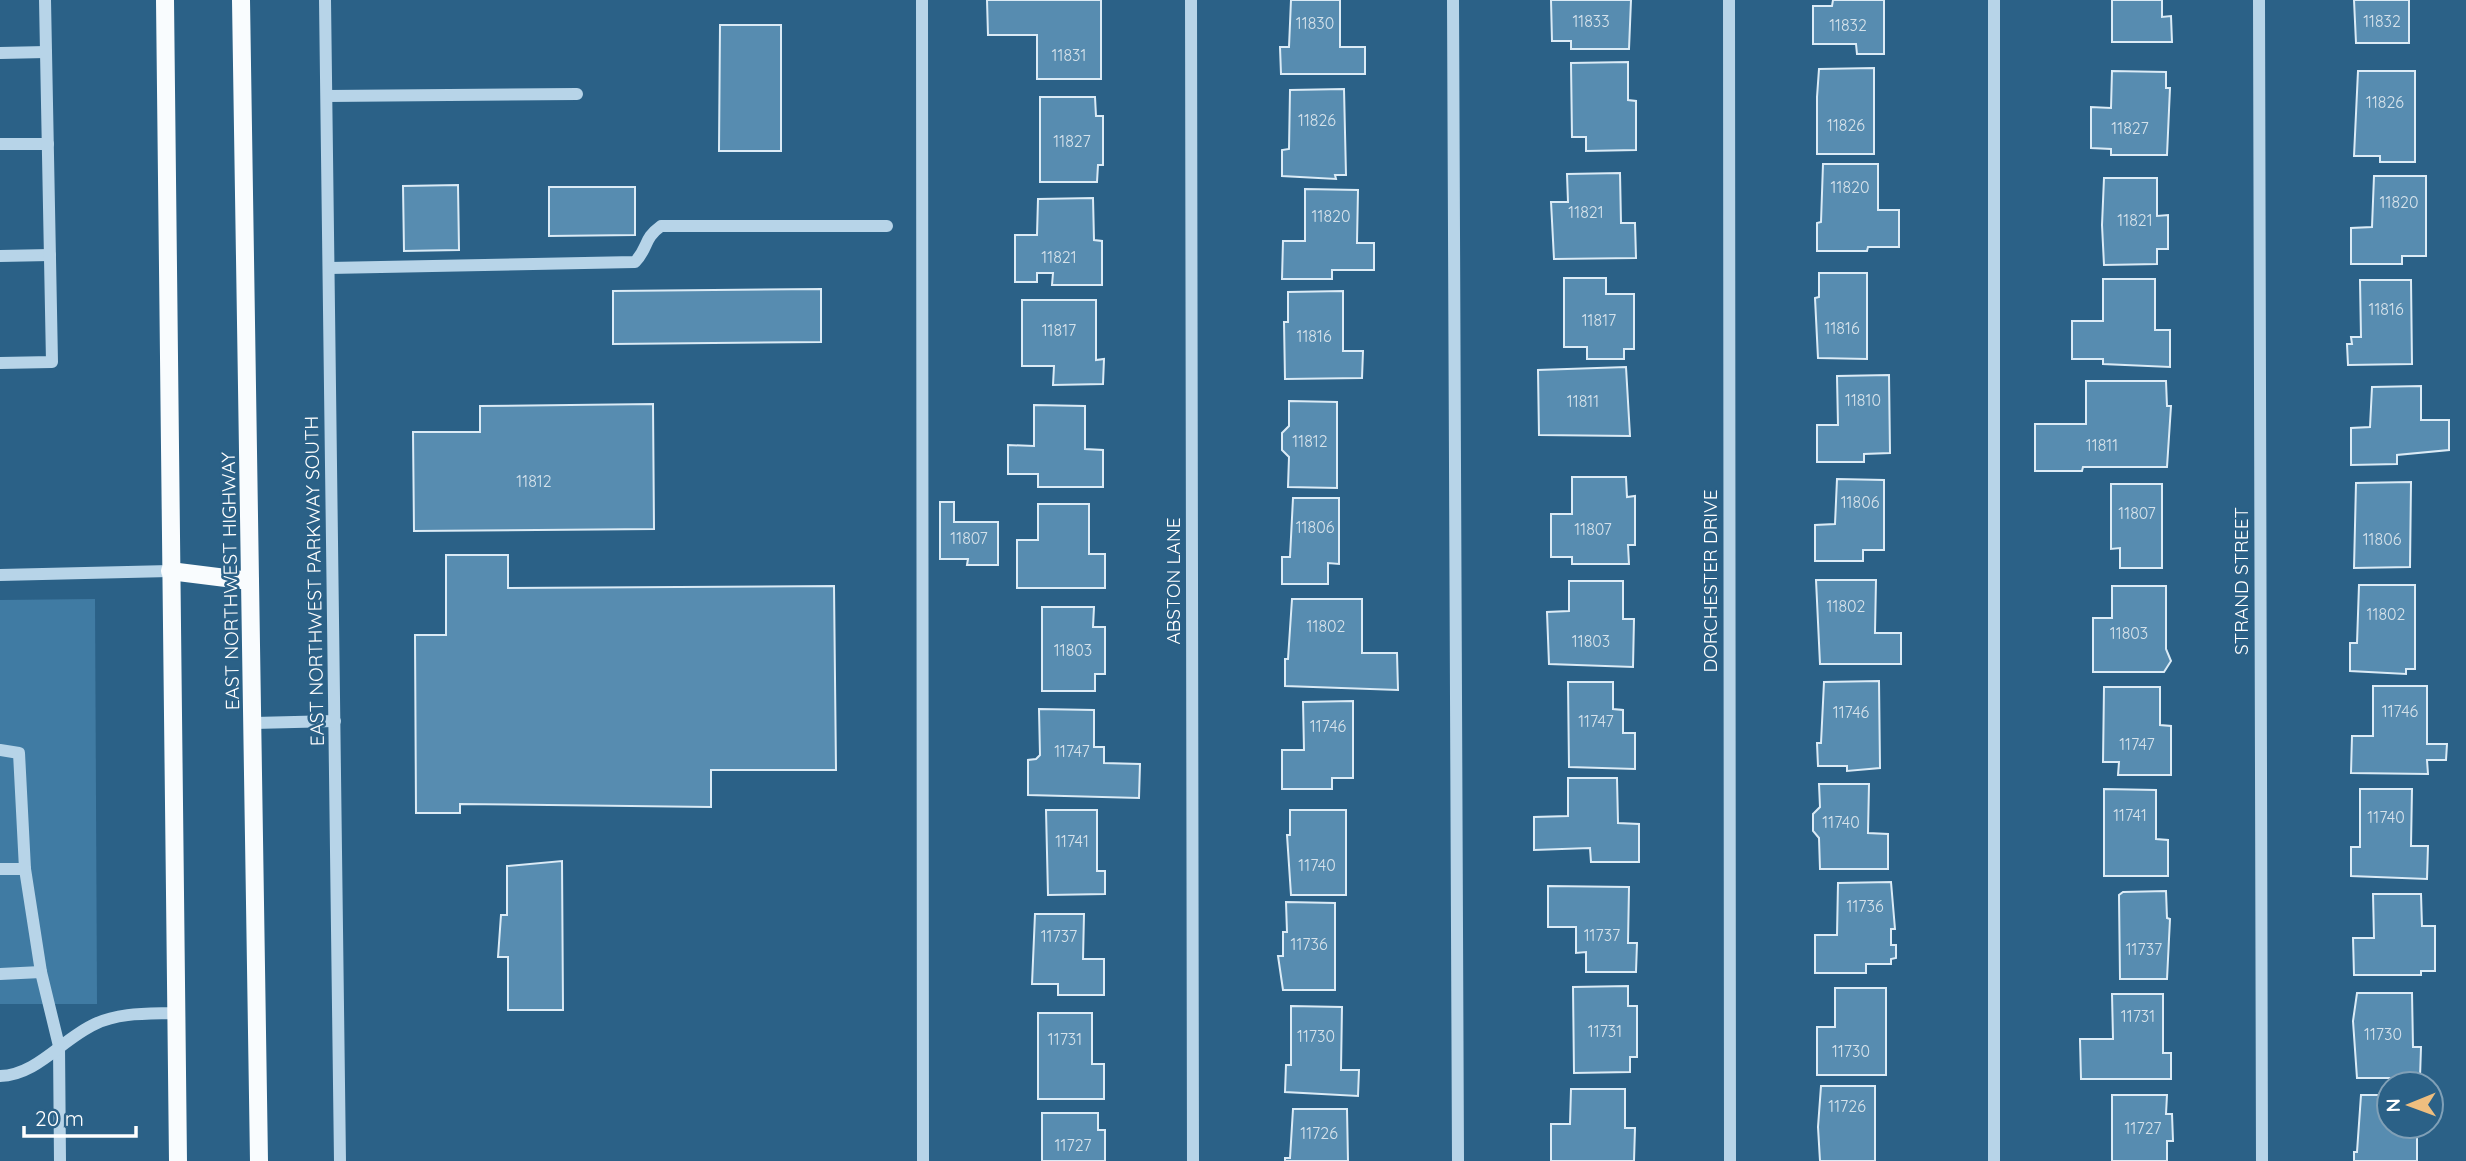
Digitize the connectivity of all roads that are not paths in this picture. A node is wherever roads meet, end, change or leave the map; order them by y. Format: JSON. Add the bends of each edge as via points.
{"nodes":[{"id":1,"x":45,"y":0,"type":"edge"},
{"id":2,"x":165,"y":0,"type":"edge"},
{"id":3,"x":241,"y":0,"type":"edge"},
{"id":4,"x":325,"y":0,"type":"edge"},
{"id":5,"x":922,"y":0,"type":"edge"},
{"id":6,"x":1191,"y":0,"type":"edge"},
{"id":7,"x":1453,"y":0,"type":"edge"},
{"id":8,"x":1729,"y":0,"type":"edge"},
{"id":9,"x":1994,"y":0,"type":"edge"},
{"id":10,"x":2259,"y":0,"type":"edge"},
{"id":11,"x":0,"y":52,"type":"edge"},
{"id":12,"x":46,"y":52,"type":"junction"},
{"id":13,"x":577,"y":94,"type":"dead end"},
{"id":14,"x":327,"y":96,"type":"junction"},
{"id":15,"x":0,"y":144,"type":"edge"},
{"id":16,"x":48,"y":144,"type":"junction"},
{"id":17,"x":887,"y":226,"type":"dead end"},
{"id":18,"x":0,"y":256,"type":"edge"},
{"id":19,"x":50,"y":256,"type":"junction"},
{"id":20,"x":329,"y":268,"type":"junction"},
{"id":21,"x":0,"y":363,"type":"edge"},
{"id":22,"x":170,"y":571,"type":"junction"},
{"id":23,"x":0,"y":575,"type":"edge"},
{"id":24,"x":250,"y":581,"type":"junction"},
{"id":25,"x":335,"y":721,"type":"junction"},
{"id":26,"x":254,"y":723,"type":"junction"},
{"id":27,"x":0,"y":750,"type":"edge"},
{"id":28,"x":0,"y":869,"type":"edge"},
{"id":29,"x":25,"y":869,"type":"junction"},
{"id":30,"x":41,"y":972,"type":"junction"},
{"id":31,"x":0,"y":974,"type":"edge"},
{"id":32,"x":176,"y":1013,"type":"junction"},
{"id":33,"x":59,"y":1046,"type":"junction"},
{"id":34,"x":0,"y":1076,"type":"edge"},
{"id":35,"x":60,"y":1161,"type":"edge"},
{"id":36,"x":178,"y":1161,"type":"edge"},
{"id":37,"x":259,"y":1161,"type":"edge"},
{"id":38,"x":340,"y":1161,"type":"edge"},
{"id":39,"x":923,"y":1161,"type":"edge"},
{"id":40,"x":1193,"y":1161,"type":"edge"},
{"id":41,"x":1458,"y":1161,"type":"edge"},
{"id":42,"x":1730,"y":1161,"type":"edge"},
{"id":43,"x":1994,"y":1161,"type":"edge"},
{"id":44,"x":2262,"y":1161,"type":"edge"}],
"edges":[{"from":1,"to":12,"type":"street"},
{"from":2,"to":22,"type":"main road"},
{"from":3,"to":24,"type":"main road","name":"EAST NORTHWEST HIGHWAY"},
{"from":4,"to":14,"type":"street","name":"EAST NORTHWEST PARKWAY SOUTH"},
{"from":5,"to":39,"type":"street"},
{"from":6,"to":40,"type":"street","name":"ABSTON LANE"},
{"from":7,"to":41,"type":"street"},
{"from":8,"to":42,"type":"street","name":"DORCHESTER DRIVE"},
{"from":9,"to":43,"type":"street"},
{"from":10,"to":44,"type":"street","name":"STRAND STREET"},
{"from":11,"to":12,"type":"street"},
{"from":12,"to":16,"type":"street"},
{"from":13,"to":14,"type":"street"},
{"from":14,"to":20,"type":"street","name":"EAST NORTHWEST PARKWAY SOUTH"},
{"from":15,"to":16,"type":"street"},
{"from":16,"to":19,"type":"street"},
{"from":17,"to":20,"type":"street","via":[[661,226],[650,234],[635,262]]},
{"from":18,"to":19,"type":"street"},
{"from":19,"to":21,"type":"street","via":[[52,362]]},
{"from":20,"to":25,"type":"street","name":"EAST NORTHWEST PARKWAY SOUTH"},
{"from":22,"to":23,"type":"street"},
{"from":22,"to":24,"type":"main road"},
{"from":22,"to":32,"type":"main road"},
{"from":24,"to":26,"type":"main road","name":"EAST NORTHWEST HIGHWAY"},
{"from":25,"to":26,"type":"street"},
{"from":25,"to":38,"type":"street","name":"EAST NORTHWEST PARKWAY SOUTH"},
{"from":26,"to":37,"type":"main road","name":"EAST NORTHWEST HIGHWAY"},
{"from":27,"to":29,"type":"street","via":[[19,753]]},
{"from":28,"to":29,"type":"street"},
{"from":29,"to":30,"type":"street"},
{"from":30,"to":31,"type":"street"},
{"from":30,"to":33,"type":"street"},
{"from":32,"to":33,"type":"street","via":[[116,1016],[93,1024]]},
{"from":32,"to":36,"type":"main road"},
{"from":33,"to":34,"type":"street","via":[[31,1068]]},
{"from":33,"to":35,"type":"street"}]}
